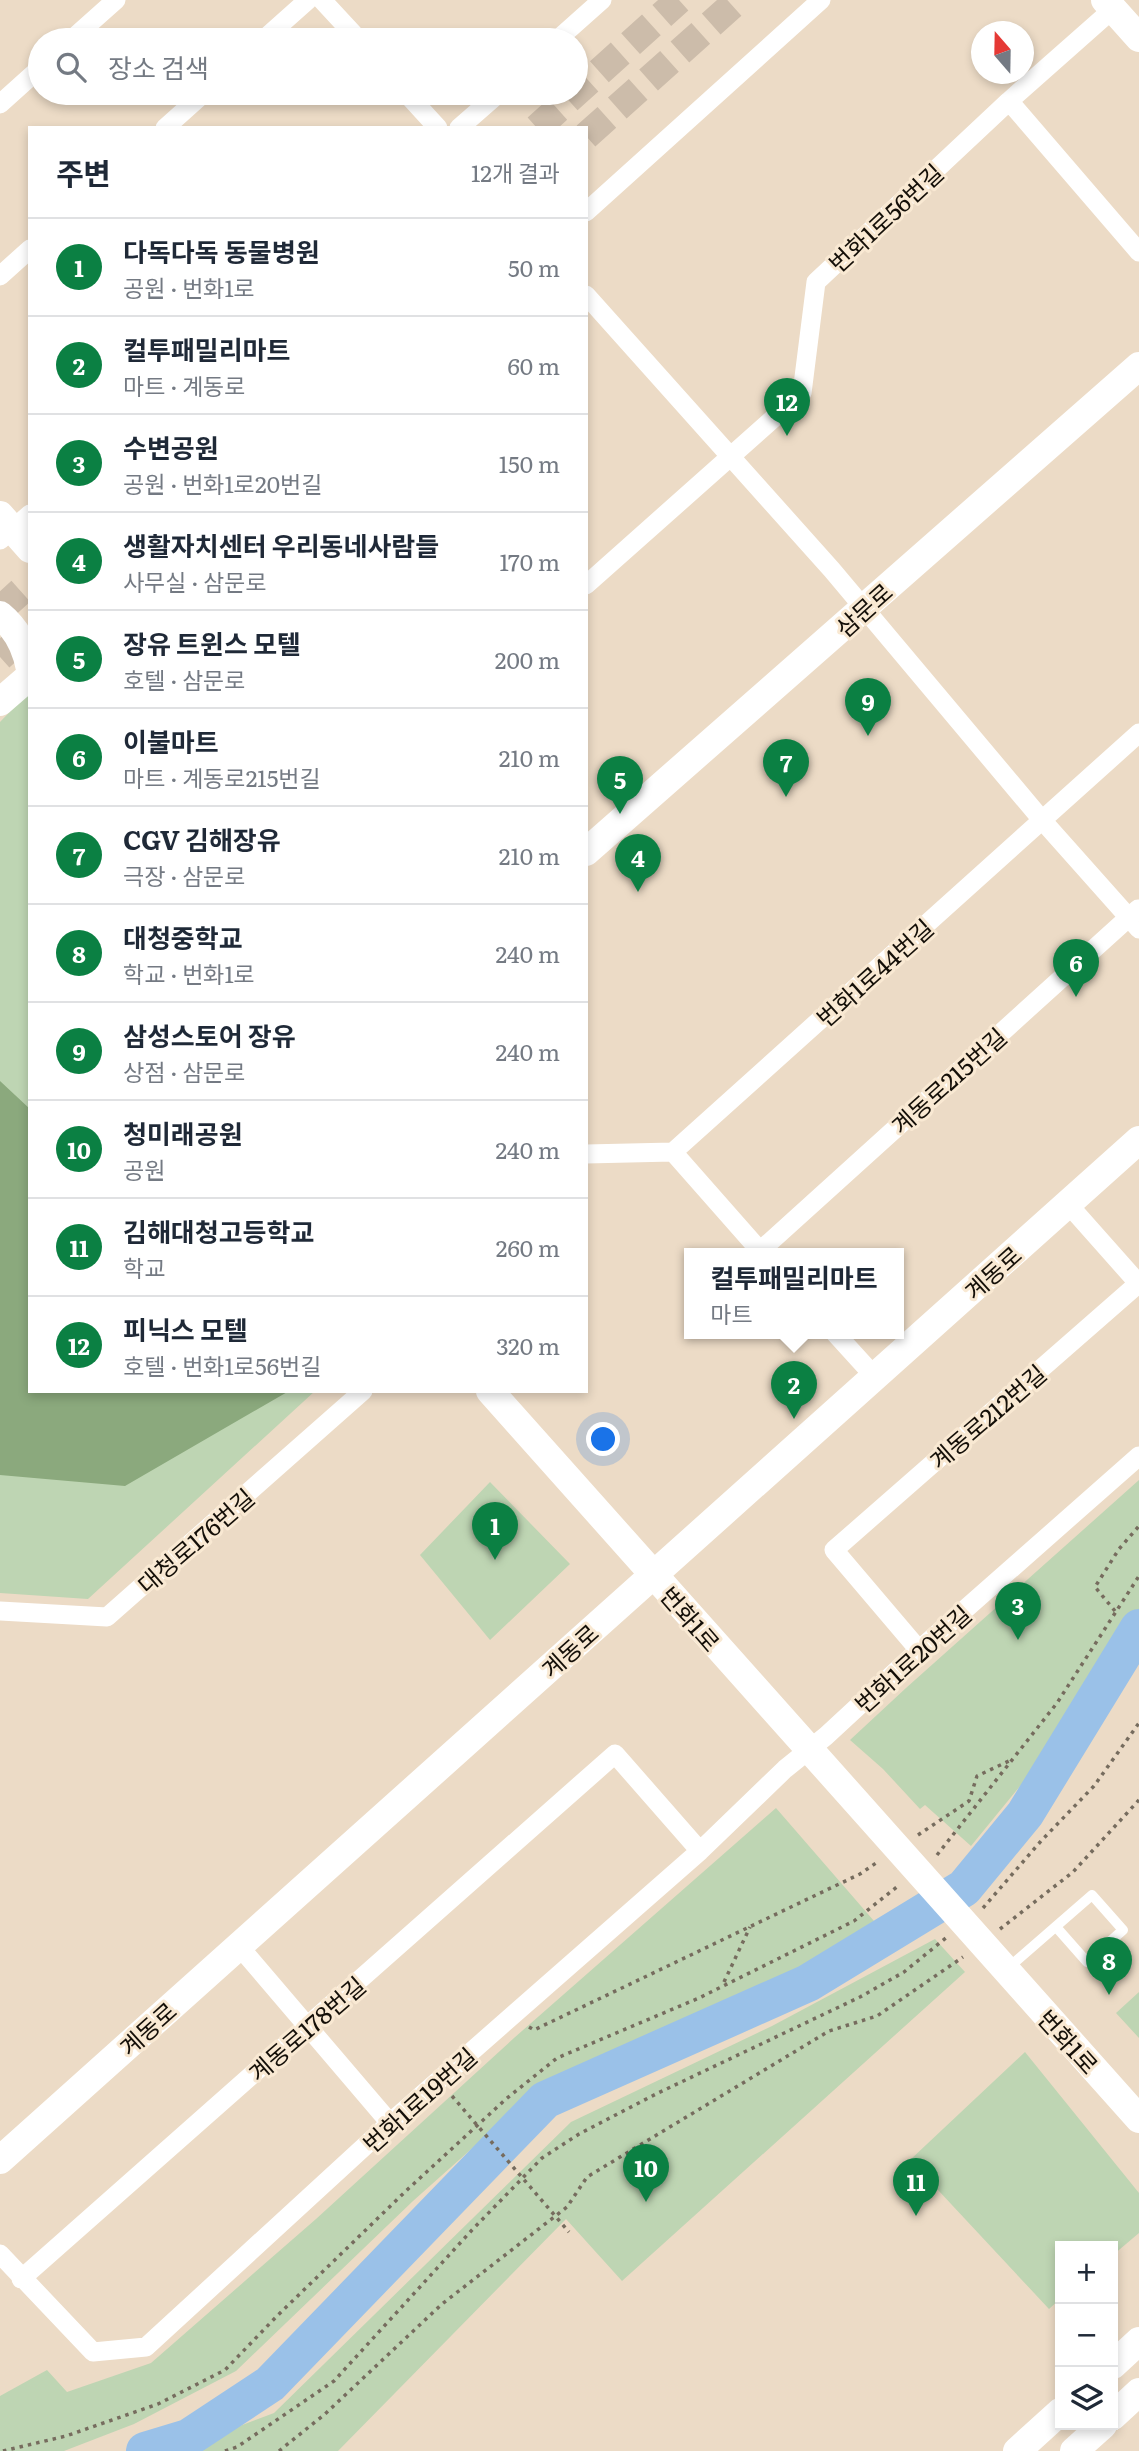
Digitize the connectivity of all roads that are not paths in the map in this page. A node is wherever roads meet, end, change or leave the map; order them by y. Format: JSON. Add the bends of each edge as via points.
{"nodes":[{"id":1,"x":116,"y":0,"type":"edge"},
{"id":2,"x":308,"y":0,"type":"edge"},
{"id":3,"x":322,"y":0,"type":"edge"},
{"id":4,"x":602,"y":0,"type":"edge"},
{"id":5,"x":821,"y":0,"type":"edge"},
{"id":6,"x":1109,"y":4,"type":"edge"},
{"id":7,"x":84,"y":28,"type":"edge"},
{"id":8,"x":276,"y":28,"type":"edge"},
{"id":9,"x":348,"y":28,"type":"edge"},
{"id":10,"x":570,"y":28,"type":"edge"},
{"id":11,"x":1139,"y":38,"type":"edge"},
{"id":12,"x":28,"y":79,"type":"edge"},
{"id":13,"x":1009,"y":101,"type":"junction"},
{"id":14,"x":0,"y":104,"type":"edge"},
{"id":15,"x":191,"y":105,"type":"edge"},
{"id":16,"x":417,"y":105,"type":"edge"},
{"id":17,"x":485,"y":105,"type":"edge"},
{"id":18,"x":167,"y":126,"type":"edge"},
{"id":19,"x":436,"y":126,"type":"edge"},
{"id":20,"x":461,"y":126,"type":"edge"},
{"id":21,"x":588,"y":210,"type":"edge"},
{"id":22,"x":28,"y":251,"type":"edge"},
{"id":23,"x":1139,"y":252,"type":"edge"},
{"id":24,"x":0,"y":276,"type":"edge"},
{"id":25,"x":588,"y":297,"type":"edge"},
{"id":26,"x":1139,"y":366,"type":"edge"},
{"id":27,"x":731,"y":455,"type":"junction"},
{"id":28,"x":588,"y":583,"type":"edge"},
{"id":29,"x":862,"y":609,"type":"junction"},
{"id":30,"x":0,"y":615,"type":"edge"},
{"id":31,"x":28,"y":660,"type":"edge"},
{"id":32,"x":28,"y":678,"type":"edge"},
{"id":33,"x":0,"y":702,"type":"edge"},
{"id":34,"x":1139,"y":733,"type":"edge"},
{"id":35,"x":1042,"y":820,"type":"junction"},
{"id":36,"x":588,"y":850,"type":"edge"},
{"id":37,"x":1136,"y":918,"type":"edge"},
{"id":38,"x":1139,"y":1140,"type":"edge"},
{"id":39,"x":673,"y":1152,"type":"junction"},
{"id":40,"x":588,"y":1154,"type":"edge"},
{"id":41,"x":1068,"y":1204,"type":"junction"},
{"id":42,"x":757,"y":1248,"type":"edge"},
{"id":43,"x":765,"y":1248,"type":"edge"},
{"id":44,"x":1139,"y":1284,"type":"edge"},
{"id":45,"x":840,"y":1339,"type":"edge"},
{"id":46,"x":874,"y":1377,"type":"junction"},
{"id":47,"x":361,"y":1393,"type":"edge"},
{"id":48,"x":492,"y":1393,"type":"edge"},
{"id":49,"x":1139,"y":1456,"type":"edge"},
{"id":50,"x":653,"y":1575,"type":"junction"},
{"id":51,"x":0,"y":1611,"type":"edge"},
{"id":52,"x":919,"y":1650,"type":"junction"},
{"id":53,"x":810,"y":1748,"type":"junction"},
{"id":54,"x":700,"y":1850,"type":"junction"},
{"id":55,"x":1057,"y":1927,"type":"junction"},
{"id":56,"x":239,"y":1946,"type":"junction"},
{"id":57,"x":1002,"y":1967,"type":"junction"},
{"id":58,"x":309,"y":2026,"type":"junction"},
{"id":59,"x":1139,"y":2119,"type":"edge"},
{"id":60,"x":390,"y":2123,"type":"junction"},
{"id":61,"x":0,"y":2160,"type":"edge"},
{"id":62,"x":0,"y":2254,"type":"edge"},
{"id":63,"x":21,"y":2279,"type":"junction"},
{"id":64,"x":1139,"y":2341,"type":"edge"},
{"id":65,"x":1118,"y":2360,"type":"edge"},
{"id":66,"x":1139,"y":2392,"type":"edge"},
{"id":67,"x":1118,"y":2411,"type":"edge"},
{"id":68,"x":1055,"y":2417,"type":"edge"},
{"id":69,"x":1097,"y":2430,"type":"edge"},
{"id":70,"x":1017,"y":2451,"type":"edge"},
{"id":71,"x":1074,"y":2451,"type":"edge"}],
"edges":[{"from":1,"to":7,"type":"street"},
{"from":2,"to":8,"type":"street"},
{"from":3,"to":9,"type":"street"},
{"from":4,"to":10,"type":"street"},
{"from":5,"to":21,"type":"street"},
{"from":6,"to":11,"type":"street"},
{"from":6,"to":13,"type":"street","name":"번화1로56번길"},
{"from":12,"to":14,"type":"street"},
{"from":13,"to":23,"type":"street"},
{"from":13,"to":27,"type":"street","name":"번화1로56번길","via":[[816,282],[802,393]]},
{"from":15,"to":18,"type":"street"},
{"from":16,"to":19,"type":"street"},
{"from":17,"to":20,"type":"street"},
{"from":22,"to":24,"type":"street"},
{"from":25,"to":27,"type":"street"},
{"from":26,"to":29,"type":"street","name":"삼문로"},
{"from":27,"to":28,"type":"street","name":"번화1로56번길"},
{"from":27,"to":29,"type":"street"},
{"from":29,"to":35,"type":"street"},
{"from":29,"to":36,"type":"street","name":"삼문로"},
{"from":30,"to":31,"type":"street","via":[[13,626]]},
{"from":32,"to":33,"type":"street"},
{"from":34,"to":35,"type":"street","name":"번화1로44번길"},
{"from":35,"to":37,"type":"street"},
{"from":35,"to":39,"type":"street","name":"번화1로44번길"},
{"from":37,"to":43,"type":"street","name":"계동로215번길"},
{"from":38,"to":41,"type":"street","name":"계동로"},
{"from":39,"to":40,"type":"street"},
{"from":39,"to":42,"type":"street"},
{"from":41,"to":44,"type":"street"},
{"from":41,"to":46,"type":"street","name":"계동로"},
{"from":44,"to":52,"type":"street","name":"계동로212번길","via":[[834,1550]]},
{"from":45,"to":46,"type":"street"},
{"from":46,"to":50,"type":"street","name":"계동로"},
{"from":47,"to":51,"type":"street","name":"대청로176번길","via":[[107,1617]]},
{"from":48,"to":50,"type":"street","name":"번화1로"},
{"from":49,"to":52,"type":"street","name":"번화1로20번길"},
{"from":50,"to":53,"type":"street","name":"번화1로"},
{"from":50,"to":56,"type":"street","name":"계동로"},
{"from":52,"to":53,"type":"street","name":"번화1로20번길"},
{"from":53,"to":54,"type":"street","name":"번화1로19번길"},
{"from":53,"to":57,"type":"street","name":"번화1로"},
{"from":54,"to":58,"type":"street","name":"계동로178번길","via":[[615,1754]]},
{"from":54,"to":60,"type":"street","name":"번화1로19번길"},
{"from":55,"to":55,"type":"lane","via":[[1092,1895],[1123,1930],[1087,1962]]},
{"from":55,"to":57,"type":"lane"},
{"from":56,"to":58,"type":"street"},
{"from":56,"to":61,"type":"street","name":"계동로"},
{"from":57,"to":59,"type":"street","name":"번화1로"},
{"from":58,"to":60,"type":"street"},
{"from":58,"to":63,"type":"street","name":"계동로178번길"},
{"from":60,"to":63,"type":"street","name":"번화1로19번길","via":[[146,2347],[93,2353]]},
{"from":62,"to":63,"type":"street"},
{"from":64,"to":65,"type":"street"},
{"from":66,"to":67,"type":"street"},
{"from":68,"to":70,"type":"street"},
{"from":69,"to":71,"type":"street"}]}
